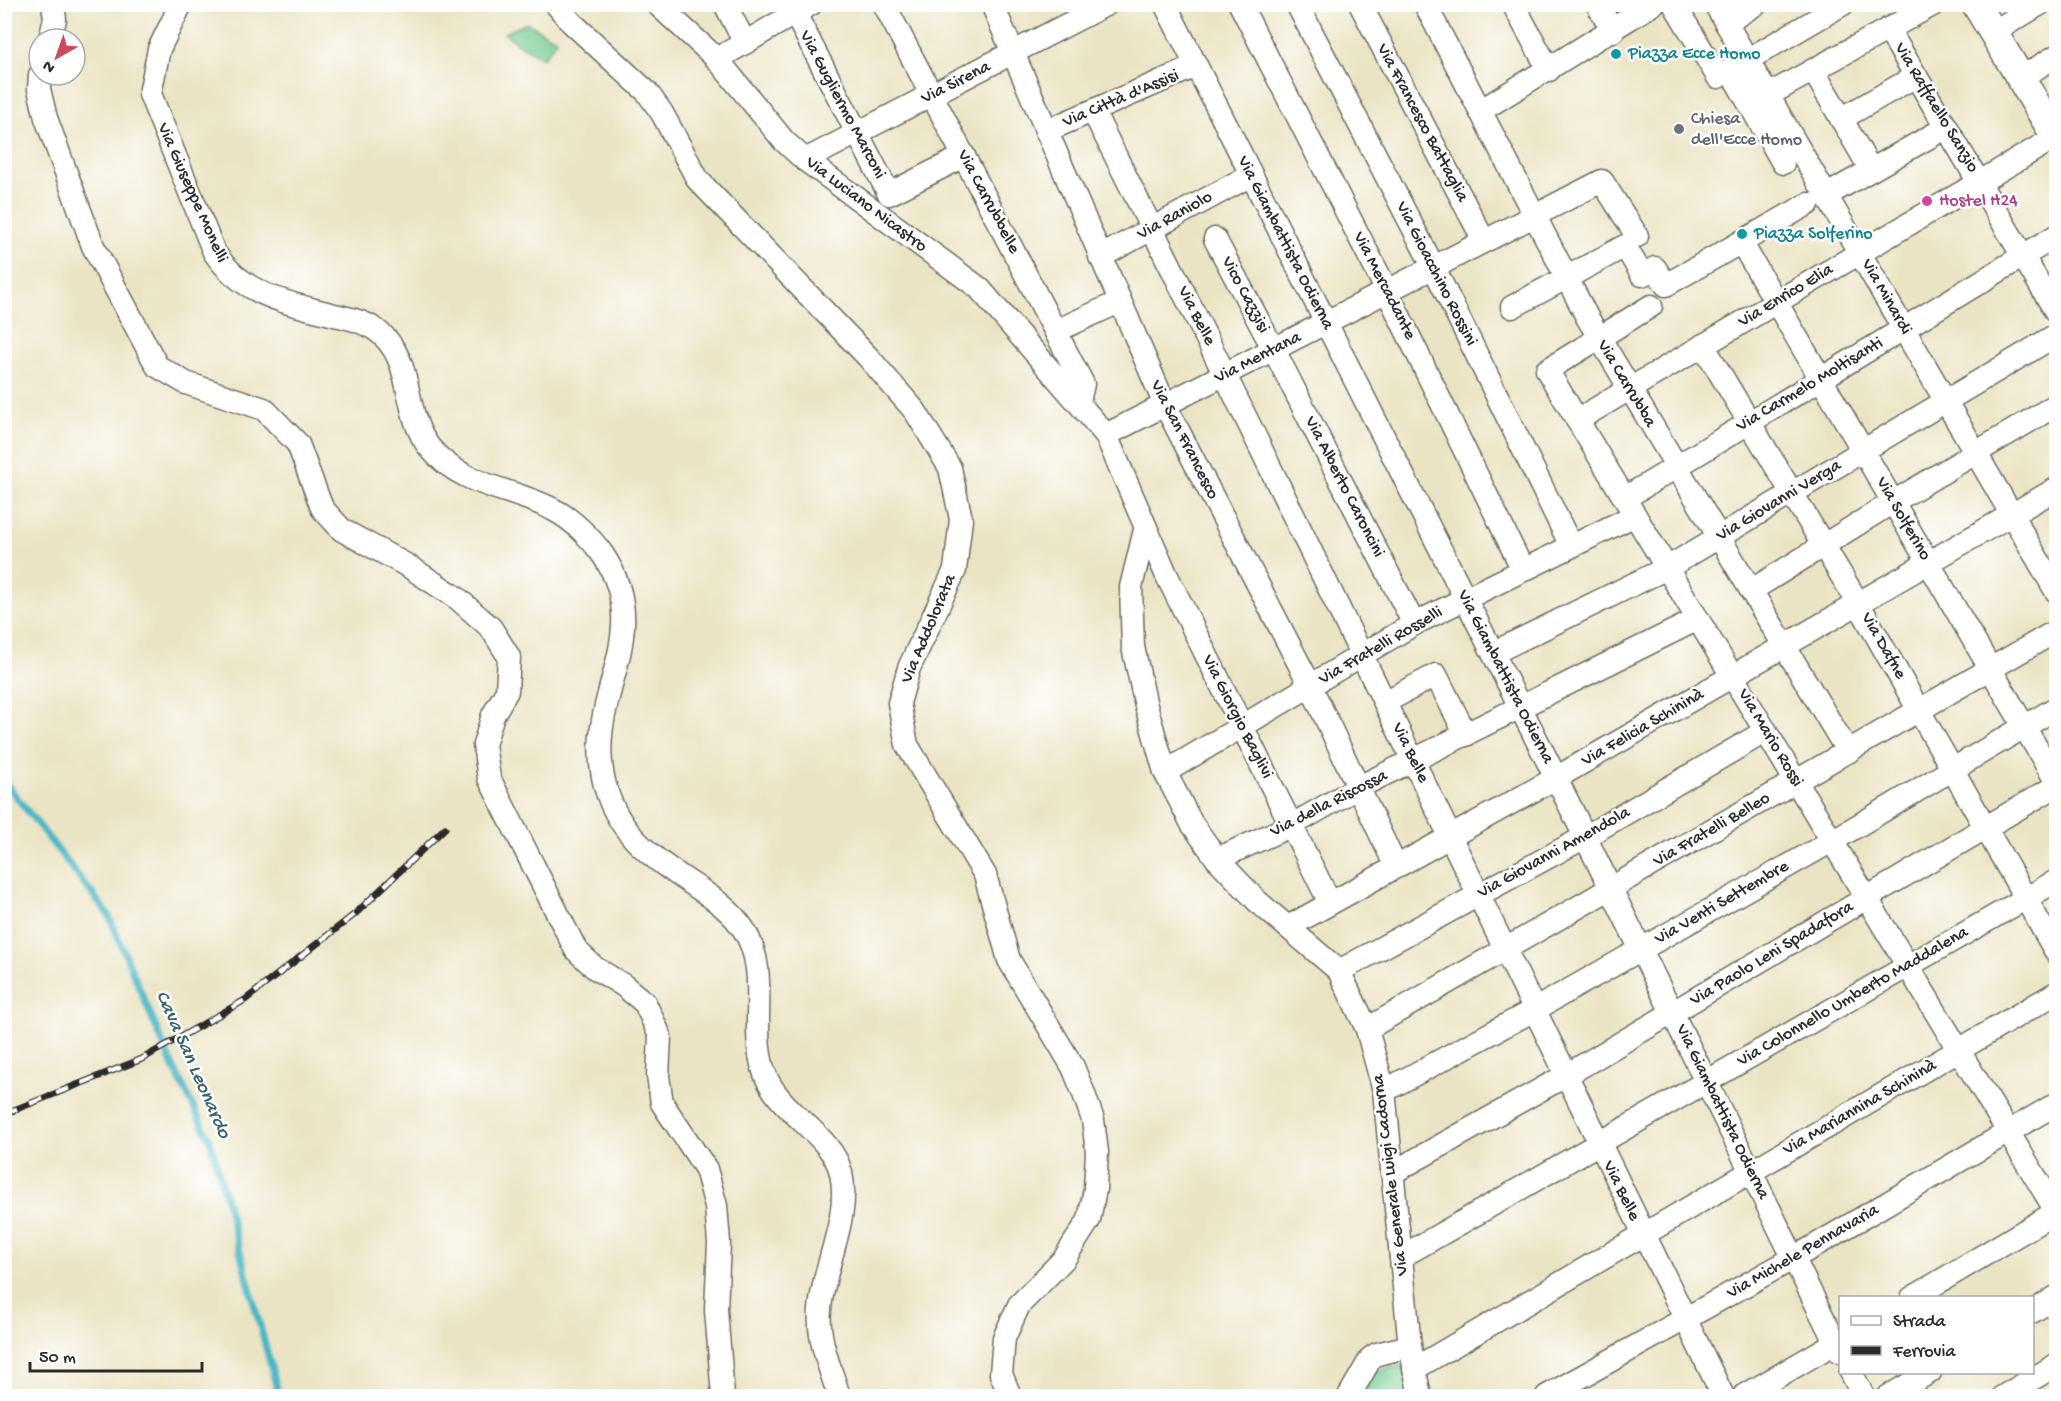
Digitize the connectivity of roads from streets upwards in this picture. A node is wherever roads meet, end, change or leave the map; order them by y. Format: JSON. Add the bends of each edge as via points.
{"nodes":[{"id":1,"x":53,"y":4,"type":"edge"},
{"id":2,"x":181,"y":4,"type":"edge"},
{"id":3,"x":556,"y":4,"type":"edge"},
{"id":4,"x":657,"y":4,"type":"edge"},
{"id":5,"x":725,"y":4,"type":"edge"},
{"id":6,"x":884,"y":4,"type":"edge"},
{"id":7,"x":992,"y":4,"type":"edge"},
{"id":8,"x":1107,"y":4,"type":"edge"},
{"id":9,"x":1165,"y":4,"type":"edge"},
{"id":10,"x":1240,"y":4,"type":"edge"},
{"id":11,"x":1298,"y":4,"type":"edge"},
{"id":12,"x":1360,"y":4,"type":"edge"},
{"id":13,"x":1425,"y":4,"type":"edge"},
{"id":14,"x":1513,"y":4,"type":"edge"},
{"id":15,"x":1653,"y":4,"type":"edge"},
{"id":16,"x":1674,"y":4,"type":"edge"},
{"id":17,"x":1756,"y":4,"type":"edge"},
{"id":18,"x":1843,"y":4,"type":"edge"},
{"id":19,"x":1934,"y":4,"type":"edge"},
{"id":20,"x":1976,"y":4,"type":"edge"},
{"id":21,"x":2040,"y":4,"type":"edge"},
{"id":22,"x":798,"y":8,"type":"edge"},
{"id":23,"x":1721,"y":14,"type":"edge"},
{"id":24,"x":1606,"y":20,"type":"edge"},
{"id":25,"x":54,"y":27,"type":"edge"},
{"id":26,"x":1888,"y":29,"type":"junction"},
{"id":27,"x":1993,"y":32,"type":"junction"},
{"id":28,"x":745,"y":43,"type":"junction"},
{"id":29,"x":1013,"y":54,"type":"junction"},
{"id":30,"x":2056,"y":56,"type":"edge"},
{"id":31,"x":717,"y":59,"type":"junction"},
{"id":32,"x":1196,"y":66,"type":"junction"},
{"id":33,"x":1732,"y":69,"type":"junction"},
{"id":34,"x":1549,"y":70,"type":"junction"},
{"id":35,"x":1813,"y":70,"type":"junction"},
{"id":36,"x":1916,"y":76,"type":"junction"},
{"id":37,"x":2021,"y":78,"type":"junction"},
{"id":38,"x":39,"y":87,"type":"edge"},
{"id":39,"x":932,"y":95,"type":"junction"},
{"id":40,"x":1768,"y":95,"type":"junction"},
{"id":41,"x":1093,"y":111,"type":"junction"},
{"id":42,"x":1480,"y":111,"type":"junction"},
{"id":43,"x":1841,"y":119,"type":"junction"},
{"id":44,"x":1947,"y":127,"type":"junction"},
{"id":45,"x":1046,"y":131,"type":"junction"},
{"id":46,"x":857,"y":134,"type":"junction"},
{"id":47,"x":2056,"y":136,"type":"edge"},
{"id":48,"x":964,"y":156,"type":"junction"},
{"id":49,"x":805,"y":160,"type":"junction"},
{"id":50,"x":1784,"y":164,"type":"dead end"},
{"id":51,"x":1871,"y":170,"type":"junction"},
{"id":52,"x":1251,"y":175,"type":"junction"},
{"id":53,"x":1979,"y":181,"type":"junction"},
{"id":54,"x":1817,"y":199,"type":"junction"},
{"id":55,"x":1535,"y":216,"type":"junction"},
{"id":56,"x":1152,"y":230,"type":"junction"},
{"id":57,"x":1637,"y":236,"type":"dead end"},
{"id":58,"x":2056,"y":236,"type":"edge"},
{"id":59,"x":1215,"y":240,"type":"dead end"},
{"id":60,"x":1484,"y":241,"type":"junction"},
{"id":61,"x":1745,"y":249,"type":"junction"},
{"id":62,"x":1860,"y":251,"type":"junction"},
{"id":63,"x":2023,"y":255,"type":"junction"},
{"id":64,"x":1100,"y":257,"type":"junction"},
{"id":65,"x":1433,"y":266,"type":"junction"},
{"id":66,"x":1567,"y":278,"type":"junction"},
{"id":67,"x":1387,"y":291,"type":"junction"},
{"id":68,"x":1119,"y":302,"type":"junction"},
{"id":69,"x":1776,"y":302,"type":"junction"},
{"id":70,"x":1651,"y":306,"type":"dead end"},
{"id":71,"x":1512,"y":307,"type":"dead end"},
{"id":72,"x":2056,"y":312,"type":"edge"},
{"id":73,"x":1326,"y":323,"type":"junction"},
{"id":74,"x":1904,"y":328,"type":"junction"},
{"id":75,"x":1056,"y":331,"type":"junction"},
{"id":76,"x":2056,"y":334,"type":"edge"},
{"id":77,"x":1598,"y":336,"type":"junction"},
{"id":78,"x":1702,"y":345,"type":"junction"},
{"id":79,"x":1275,"y":350,"type":"junction"},
{"id":80,"x":1226,"y":375,"type":"junction"},
{"id":81,"x":1821,"y":380,"type":"junction"},
{"id":82,"x":1628,"y":389,"type":"junction"},
{"id":83,"x":1079,"y":401,"type":"junction"},
{"id":84,"x":1947,"y":401,"type":"junction"},
{"id":85,"x":1165,"y":405,"type":"junction"},
{"id":86,"x":2056,"y":405,"type":"edge"},
{"id":87,"x":1577,"y":420,"type":"junction"},
{"id":88,"x":1748,"y":422,"type":"junction"},
{"id":89,"x":1106,"y":435,"type":"junction"},
{"id":90,"x":1863,"y":451,"type":"junction"},
{"id":91,"x":1977,"y":453,"type":"junction"},
{"id":92,"x":1675,"y":466,"type":"junction"},
{"id":93,"x":2056,"y":489,"type":"edge"},
{"id":94,"x":1791,"y":494,"type":"junction"},
{"id":95,"x":1893,"y":502,"type":"junction"},
{"id":96,"x":1630,"y":506,"type":"junction"},
{"id":97,"x":2013,"y":514,"type":"junction"},
{"id":98,"x":1145,"y":530,"type":"junction"},
{"id":99,"x":1719,"y":537,"type":"junction"},
{"id":100,"x":1572,"y":546,"type":"junction"},
{"id":101,"x":1823,"y":546,"type":"junction"},
{"id":102,"x":1929,"y":563,"type":"junction"},
{"id":103,"x":1667,"y":568,"type":"junction"},
{"id":104,"x":1523,"y":570,"type":"junction"},
{"id":105,"x":1752,"y":591,"type":"junction"},
{"id":106,"x":2056,"y":591,"type":"edge"},
{"id":107,"x":1466,"y":599,"type":"junction"},
{"id":108,"x":1858,"y":603,"type":"junction"},
{"id":109,"x":1698,"y":619,"type":"junction"},
{"id":110,"x":1414,"y":624,"type":"junction"},
{"id":111,"x":2056,"y":631,"type":"edge"},
{"id":112,"x":1785,"y":645,"type":"junction"},
{"id":113,"x":1361,"y":653,"type":"junction"},
{"id":114,"x":1493,"y":653,"type":"junction"},
{"id":115,"x":1991,"y":669,"type":"junction"},
{"id":116,"x":1733,"y":677,"type":"junction"},
{"id":117,"x":1311,"y":687,"type":"junction"},
{"id":118,"x":1385,"y":702,"type":"junction"},
{"id":119,"x":2056,"y":708,"type":"edge"},
{"id":120,"x":1521,"y":709,"type":"junction"},
{"id":121,"x":1920,"y":710,"type":"junction"},
{"id":122,"x":1242,"y":726,"type":"junction"},
{"id":123,"x":2025,"y":728,"type":"junction"},
{"id":124,"x":1766,"y":731,"type":"junction"},
{"id":125,"x":1466,"y":735,"type":"junction"},
{"id":126,"x":1848,"y":752,"type":"junction"},
{"id":127,"x":1414,"y":761,"type":"junction"},
{"id":128,"x":1953,"y":770,"type":"junction"},
{"id":129,"x":1165,"y":772,"type":"junction"},
{"id":130,"x":1556,"y":778,"type":"junction"},
{"id":131,"x":2056,"y":781,"type":"edge"},
{"id":132,"x":1796,"y":782,"type":"junction"},
{"id":133,"x":2056,"y":786,"type":"edge"},
{"id":134,"x":1357,"y":788,"type":"junction"},
{"id":135,"x":1292,"y":825,"type":"junction"},
{"id":136,"x":1986,"y":828,"type":"junction"},
{"id":137,"x":1451,"y":836,"type":"junction"},
{"id":138,"x":1585,"y":837,"type":"junction"},
{"id":139,"x":1832,"y":841,"type":"junction"},
{"id":140,"x":1217,"y":859,"type":"junction"},
{"id":141,"x":1396,"y":867,"type":"junction"},
{"id":142,"x":2056,"y":881,"type":"edge"},
{"id":143,"x":1611,"y":889,"type":"junction"},
{"id":144,"x":1479,"y":895,"type":"junction"},
{"id":145,"x":1866,"y":898,"type":"junction"},
{"id":146,"x":2026,"y":898,"type":"junction"},
{"id":147,"x":1330,"y":903,"type":"junction"},
{"id":148,"x":1288,"y":927,"type":"junction"},
{"id":149,"x":1641,"y":949,"type":"junction"},
{"id":150,"x":1505,"y":950,"type":"junction"},
{"id":151,"x":2056,"y":952,"type":"edge"},
{"id":152,"x":1907,"y":965,"type":"junction"},
{"id":153,"x":1339,"y":971,"type":"junction"},
{"id":154,"x":2056,"y":993,"type":"edge"},
{"id":155,"x":1534,"y":1010,"type":"junction"},
{"id":156,"x":1673,"y":1013,"type":"junction"},
{"id":157,"x":1367,"y":1029,"type":"junction"},
{"id":158,"x":1959,"y":1050,"type":"junction"},
{"id":159,"x":1565,"y":1077,"type":"junction"},
{"id":160,"x":1707,"y":1081,"type":"junction"},
{"id":161,"x":1384,"y":1091,"type":"junction"},
{"id":162,"x":2056,"y":1104,"type":"edge"},
{"id":163,"x":2008,"y":1132,"type":"junction"},
{"id":164,"x":1598,"y":1144,"type":"junction"},
{"id":165,"x":1751,"y":1172,"type":"junction"},
{"id":166,"x":1392,"y":1173,"type":"junction"},
{"id":167,"x":2056,"y":1212,"type":"edge"},
{"id":168,"x":1643,"y":1235,"type":"junction"},
{"id":169,"x":1401,"y":1257,"type":"junction"},
{"id":170,"x":1794,"y":1258,"type":"junction"},
{"id":171,"x":1915,"y":1296,"type":"edge"},
{"id":172,"x":2056,"y":1298,"type":"edge"},
{"id":173,"x":2034,"y":1311,"type":"edge"},
{"id":174,"x":1684,"y":1320,"type":"junction"},
{"id":175,"x":1839,"y":1345,"type":"edge"},
{"id":176,"x":1410,"y":1346,"type":"junction"},
{"id":177,"x":2056,"y":1365,"type":"edge"},
{"id":178,"x":1414,"y":1369,"type":"junction"},
{"id":179,"x":1852,"y":1374,"type":"edge"},
{"id":180,"x":1927,"y":1374,"type":"edge"},
{"id":181,"x":723,"y":1396,"type":"edge"},
{"id":182,"x":839,"y":1396,"type":"edge"},
{"id":183,"x":1010,"y":1396,"type":"edge"},
{"id":184,"x":1349,"y":1396,"type":"edge"},
{"id":185,"x":1420,"y":1396,"type":"edge"},
{"id":186,"x":1547,"y":1396,"type":"edge"},
{"id":187,"x":1723,"y":1396,"type":"edge"},
{"id":188,"x":1744,"y":1396,"type":"edge"},
{"id":189,"x":1863,"y":1396,"type":"edge"},
{"id":190,"x":1889,"y":1396,"type":"edge"},
{"id":191,"x":2004,"y":1396,"type":"edge"}],
"edges":[{"from":1,"to":25,"type":"street"},
{"from":2,"to":182,"type":"street","name":"Via Giuseppe Monelli","via":[[159,49],[150,94],[214,252],[227,271],[249,288],[281,301],[362,322],[377,330],[393,347],[403,366],[417,426],[429,448],[476,482],[555,510],[581,530],[603,556],[622,594],[625,628],[600,731],[603,775],[614,813],[634,840],[719,903],[743,929],[758,958],[761,1055],[767,1080],[787,1110],[826,1144],[841,1171],[843,1211],[825,1270],[819,1315],[826,1357]]},
{"from":3,"to":183,"type":"street","name":"Via Addolorata","via":[[647,92],[698,180],[868,357],[915,411],[950,468],[961,519],[956,570],[909,668],[899,703],[907,745],[985,875],[1009,960],[1073,1067],[1084,1094],[1093,1120],[1097,1152],[1089,1220],[1064,1259],[1019,1305],[1004,1338],[1001,1374]]},
{"from":4,"to":31,"type":"street","name":"Via Luciano Nicastro"},
{"from":5,"to":28,"type":"street"},
{"from":6,"to":39,"type":"street","name":"Via Carrubbelle"},
{"from":7,"to":29,"type":"street","name":"Via San Francesco"},
{"from":8,"to":29,"type":"street","name":"Via Sirena"},
{"from":9,"to":32,"type":"street","name":"Via Giambattista Odierna"},
{"from":10,"to":67,"type":"street","name":"Via Mercadante"},
{"from":11,"to":65,"type":"street","name":"Via Gioacchino Rossini"},
{"from":12,"to":60,"type":"street","name":"Via Francesco Battaglia"},
{"from":13,"to":42,"type":"street","name":"Via Carrubba"},
{"from":14,"to":34,"type":"street"},
{"from":15,"to":24,"type":"street"},
{"from":16,"to":33,"type":"street","via":[[1718,77]]},
{"from":17,"to":23,"type":"street"},
{"from":18,"to":33,"type":"street"},
{"from":19,"to":26,"type":"street"},
{"from":20,"to":27,"type":"street"},
{"from":21,"to":27,"type":"street"},
{"from":22,"to":28,"type":"street"},
{"from":22,"to":46,"type":"street","name":"Via Gugliermo Marconi"},
{"from":23,"to":33,"type":"street","name":"Via Minardi"},
{"from":24,"to":34,"type":"street","via":[[1570,57]]},
{"from":26,"to":35,"type":"street"},
{"from":26,"to":36,"type":"street","name":"Via Raffaello Sanzio"},
{"from":27,"to":37,"type":"street"},
{"from":28,"to":31,"type":"street"},
{"from":29,"to":39,"type":"street","name":"Via Sirena"},
{"from":29,"to":45,"type":"street","name":"Via San Francesco"},
{"from":30,"to":37,"type":"street"},
{"from":31,"to":49,"type":"street","name":"Via Luciano Nicastro","via":[[784,141]]},
{"from":32,"to":41,"type":"street","name":"Via Città d'Assisi"},
{"from":32,"to":52,"type":"street","name":"Via Giambattista Odierna"},
{"from":33,"to":40,"type":"street","name":"Via Minardi"},
{"from":33,"to":50,"type":"street"},
{"from":34,"to":42,"type":"street"},
{"from":35,"to":40,"type":"street"},
{"from":35,"to":43,"type":"street"},
{"from":36,"to":43,"type":"street"},
{"from":36,"to":44,"type":"street","name":"Via Raffaello Sanzio"},
{"from":37,"to":47,"type":"street"},
{"from":38,"to":181,"type":"street","via":[[46,118],[93,246],[157,366],[186,383],[264,410],[298,444],[322,508],[342,530],[457,598],[490,628],[509,657],[507,691],[493,715],[484,746],[489,778],[576,950],[645,1003],[660,1036],[658,1076],[662,1103],[706,1169],[716,1206],[716,1310]]},
{"from":39,"to":46,"type":"street","name":"Via Sirena"},
{"from":39,"to":48,"type":"street","name":"Via Carrubbelle"},
{"from":40,"to":54,"type":"street","name":"Via Minardi"},
{"from":41,"to":45,"type":"street","name":"Via Città d'Assisi"},
{"from":41,"to":56,"type":"street","name":"Via Belle"},
{"from":42,"to":55,"type":"street","name":"Via Carrubba"},
{"from":43,"to":51,"type":"street"},
{"from":44,"to":51,"type":"street"},
{"from":44,"to":53,"type":"street","name":"Via Raffaello Sanzio"},
{"from":45,"to":64,"type":"street","name":"Via San Francesco"},
{"from":46,"to":48,"type":"street","name":"Via Gugliermo Marconi","via":[[889,194]]},
{"from":46,"to":49,"type":"street","name":"Via Sirena"},
{"from":47,"to":53,"type":"street","name":"Via Enrico Elia"},
{"from":48,"to":75,"type":"street","name":"Via Carrubbelle"},
{"from":49,"to":83,"type":"street","name":"Via Luciano Nicastro","via":[[979,288]]},
{"from":51,"to":54,"type":"street"},
{"from":52,"to":56,"type":"street","name":"Via Raniolo"},
{"from":52,"to":73,"type":"street","name":"Via Giambattista Odierna"},
{"from":53,"to":62,"type":"street","name":"Via Enrico Elia"},
{"from":53,"to":63,"type":"street","name":"Via Raffaello Sanzio"},
{"from":54,"to":61,"type":"street"},
{"from":54,"to":62,"type":"street","name":"Via Minardi"},
{"from":55,"to":57,"type":"street","name":"Via Mentana","via":[[1602,181]]},
{"from":55,"to":60,"type":"street","name":"Via Mentana"},
{"from":55,"to":66,"type":"street","name":"Via Carrubba"},
{"from":56,"to":64,"type":"street","name":"Via Raniolo"},
{"from":56,"to":80,"type":"street","name":"Via Belle"},
{"from":58,"to":63,"type":"street","name":"Via Carmelo Moltisanti"},
{"from":59,"to":79,"type":"street","name":"Vico Cazzisi"},
{"from":60,"to":65,"type":"street","name":"Via Mentana"},
{"from":61,"to":66,"type":"street","via":[[1666,285],[1656,268],[1642,275],[1625,246]]},
{"from":61,"to":69,"type":"street","name":"Via Solferino"},
{"from":62,"to":69,"type":"street","name":"Via Enrico Elia"},
{"from":62,"to":74,"type":"street","name":"Via Minardi"},
{"from":63,"to":72,"type":"street","name":"Via Raffaello Sanzio"},
{"from":63,"to":74,"type":"street","name":"Via Carmelo Moltisanti"},
{"from":64,"to":68,"type":"street","name":"Via San Francesco"},
{"from":65,"to":67,"type":"street","name":"Via Mentana"},
{"from":65,"to":100,"type":"street","name":"Via Gioacchino Rossini"},
{"from":66,"to":71,"type":"street"},
{"from":66,"to":77,"type":"street","name":"Via Carrubba"},
{"from":67,"to":73,"type":"street","name":"Via Mentana"},
{"from":67,"to":104,"type":"street","name":"Via Mercadante"},
{"from":68,"to":75,"type":"street"},
{"from":68,"to":85,"type":"street","name":"Via San Francesco"},
{"from":69,"to":78,"type":"street","name":"Via Enrico Elia"},
{"from":69,"to":81,"type":"street","name":"Via Solferino"},
{"from":70,"to":77,"type":"street","name":"Via Mario Rossi"},
{"from":73,"to":79,"type":"street","name":"Via Mentana"},
{"from":73,"to":107,"type":"street","name":"Via Giambattista Odierna"},
{"from":74,"to":81,"type":"street","name":"Via Carmelo Moltisanti"},
{"from":74,"to":84,"type":"street","name":"Via Minardi"},
{"from":75,"to":83,"type":"street","name":"Via Carrubbelle","via":[[1083,384]]},
{"from":76,"to":84,"type":"street","name":"Via Giovanni Verga"},
{"from":77,"to":82,"type":"street","name":"Via Carrubba"},
{"from":77,"to":87,"type":"street","name":"Via Mario Rossi","via":[[1547,370]]},
{"from":78,"to":82,"type":"street","name":"Via Enrico Elia"},
{"from":78,"to":88,"type":"street","name":"Via Dafne"},
{"from":79,"to":80,"type":"street","name":"Via Mentana"},
{"from":79,"to":110,"type":"street","name":"Via Alberto Caroncini"},
{"from":80,"to":85,"type":"street","name":"Via Mentana"},
{"from":80,"to":113,"type":"street","name":"Via Belle"},
{"from":81,"to":88,"type":"street","name":"Via Carmelo Moltisanti"},
{"from":81,"to":90,"type":"street","name":"Via Solferino"},
{"from":82,"to":87,"type":"street","name":"Via Enrico Elia"},
{"from":82,"to":92,"type":"street","name":"Via Carrubba"},
{"from":83,"to":89,"type":"street","name":"Via Luciano Nicastro"},
{"from":84,"to":90,"type":"street","name":"Via Giovanni Verga"},
{"from":84,"to":91,"type":"street","name":"Via Minardi"},
{"from":85,"to":89,"type":"street","name":"Via Mentana"},
{"from":85,"to":117,"type":"street","name":"Via San Francesco"},
{"from":86,"to":91,"type":"street"},
{"from":87,"to":96,"type":"street","name":"Via Mario Rossi"},
{"from":88,"to":92,"type":"street","name":"Via Carmelo Moltisanti"},
{"from":88,"to":94,"type":"street","name":"Via Dafne"},
{"from":89,"to":98,"type":"street","name":"Via Giorgio Baglivi"},
{"from":90,"to":94,"type":"street","name":"Via Giovanni Verga"},
{"from":90,"to":95,"type":"street","name":"Via Solferino"},
{"from":91,"to":95,"type":"street"},
{"from":91,"to":97,"type":"street","name":"Via Minardi"},
{"from":92,"to":96,"type":"street","name":"Via Carmelo Moltisanti"},
{"from":92,"to":99,"type":"street","name":"Via Carrubba"},
{"from":93,"to":97,"type":"street","name":"Via Felicia Schininà"},
{"from":94,"to":99,"type":"street","name":"Via Giovanni Verga"},
{"from":94,"to":101,"type":"street","name":"Via Dafne"},
{"from":95,"to":101,"type":"street"},
{"from":95,"to":102,"type":"street","name":"Via Solferino"},
{"from":96,"to":100,"type":"street","name":"Via Fratelli Rosselli"},
{"from":96,"to":103,"type":"street","name":"Via Mario Rossi"},
{"from":97,"to":102,"type":"street","name":"Via Felicia Schininà"},
{"from":97,"to":106,"type":"street","name":"Via Minardi"},
{"from":98,"to":122,"type":"street","name":"Via Giorgio Baglivi"},
{"from":98,"to":129,"type":"street","name":"Via Generale Luigi Cadorna","via":[[1131,587],[1133,647]]},
{"from":99,"to":103,"type":"street","name":"Via Giovanni Verga"},
{"from":99,"to":105,"type":"street","name":"Via Carrubba"},
{"from":100,"to":104,"type":"street","name":"Via Fratelli Rosselli"},
{"from":101,"to":105,"type":"street"},
{"from":101,"to":108,"type":"street","name":"Via Dafne"},
{"from":102,"to":108,"type":"street","name":"Via Felicia Schininà"},
{"from":102,"to":115,"type":"street","name":"Via Solferino"},
{"from":103,"to":109,"type":"street","name":"Via Mario Rossi"},
{"from":103,"to":114,"type":"street","name":"Via Giovanni Verga"},
{"from":104,"to":107,"type":"street","name":"Via Fratelli Rosselli"},
{"from":105,"to":112,"type":"street","name":"Via Carrubba"},
{"from":107,"to":110,"type":"street","name":"Via Fratelli Rosselli"},
{"from":107,"to":114,"type":"street","name":"Via Giambattista Odierna"},
{"from":108,"to":112,"type":"street","name":"Via Felicia Schininà"},
{"from":108,"to":121,"type":"street","name":"Via Dafne"},
{"from":109,"to":116,"type":"street","name":"Via Mario Rossi"},
{"from":109,"to":120,"type":"street","name":"Via della Riscossa"},
{"from":110,"to":113,"type":"street","name":"Via Fratelli Rosselli"},
{"from":111,"to":115,"type":"street","name":"Via Fratelli Belleo"},
{"from":112,"to":116,"type":"street","name":"Via Felicia Schininà"},
{"from":112,"to":126,"type":"street","name":"Via Carrubba"},
{"from":113,"to":117,"type":"street","name":"Via Fratelli Rosselli"},
{"from":113,"to":118,"type":"street","name":"Via Belle"},
{"from":114,"to":120,"type":"street","name":"Via Giambattista Odierna"},
{"from":115,"to":121,"type":"street","name":"Via Fratelli Belleo"},
{"from":115,"to":123,"type":"street","name":"Via Solferino"},
{"from":116,"to":124,"type":"street","name":"Via Mario Rossi"},
{"from":116,"to":130,"type":"street","name":"Via Felicia Schininà"},
{"from":117,"to":122,"type":"street","name":"Via Fratelli Rosselli"},
{"from":117,"to":134,"type":"street","name":"Via San Francesco"},
{"from":118,"to":125,"type":"street","via":[[1436,675]]},
{"from":118,"to":127,"type":"street","name":"Via Belle"},
{"from":119,"to":123,"type":"street","name":"Via Venti Settembre"},
{"from":120,"to":125,"type":"street","name":"Via della Riscossa"},
{"from":120,"to":130,"type":"street","name":"Via Giambattista Odierna"},
{"from":121,"to":126,"type":"street","name":"Via Fratelli Belleo"},
{"from":121,"to":128,"type":"street","name":"Via Dafne"},
{"from":122,"to":129,"type":"street","name":"Via Fratelli Rosselli"},
{"from":122,"to":135,"type":"street","name":"Via Giorgio Baglivi"},
{"from":123,"to":128,"type":"street","name":"Via Venti Settembre"},
{"from":123,"to":131,"type":"street","name":"Via Solferino"},
{"from":124,"to":132,"type":"street","name":"Via Mario Rossi"},
{"from":124,"to":138,"type":"street","name":"Via Giovanni Amendola"},
{"from":125,"to":127,"type":"street","name":"Via della Riscossa"},
{"from":126,"to":132,"type":"street","name":"Via Fratelli Belleo"},
{"from":127,"to":134,"type":"street","name":"Via della Riscossa"},
{"from":127,"to":137,"type":"street","name":"Via Belle"},
{"from":128,"to":136,"type":"street","name":"Via Dafne"},
{"from":128,"to":139,"type":"street","name":"Via Venti Settembre"},
{"from":129,"to":140,"type":"street","name":"Via Generale Luigi Cadorna","via":[[1192,824]]},
{"from":130,"to":137,"type":"street","name":"Via Felicia Schininà"},
{"from":130,"to":138,"type":"street","name":"Via Giambattista Odierna"},
{"from":132,"to":139,"type":"street","name":"Via Mario Rossi"},
{"from":132,"to":143,"type":"street","name":"Via Fratelli Belleo"},
{"from":133,"to":136,"type":"street","name":"Via Paolo Leni Spadafora"},
{"from":134,"to":135,"type":"street","name":"Via della Riscossa"},
{"from":134,"to":141,"type":"street","name":"Via San Francesco"},
{"from":135,"to":140,"type":"street","name":"Via della Riscossa"},
{"from":135,"to":147,"type":"street","name":"Via Giorgio Baglivi"},
{"from":136,"to":145,"type":"street","name":"Via Paolo Leni Spadafora"},
{"from":136,"to":146,"type":"street","name":"Via Dafne"},
{"from":137,"to":141,"type":"street","name":"Via Felicia Schininà"},
{"from":137,"to":144,"type":"street","name":"Via Belle"},
{"from":138,"to":143,"type":"street","name":"Via Giambattista Odierna"},
{"from":138,"to":144,"type":"street","name":"Via Giovanni Amendola"},
{"from":139,"to":145,"type":"street","name":"Via Mario Rossi"},
{"from":139,"to":149,"type":"street","name":"Via Venti Settembre"},
{"from":140,"to":148,"type":"street","name":"Via Generale Luigi Cadorna"},
{"from":141,"to":147,"type":"street","name":"Via Felicia Schininà"},
{"from":142,"to":146,"type":"street","name":"Via Colonnello Umberto Maddalena"},
{"from":143,"to":149,"type":"street","name":"Via Giambattista Odierna"},
{"from":143,"to":150,"type":"street","name":"Via Fratelli Belleo"},
{"from":144,"to":150,"type":"street","name":"Via Belle"},
{"from":144,"to":153,"type":"street","name":"Via Giovanni Amendola"},
{"from":145,"to":152,"type":"street","name":"Via Mario Rossi"},
{"from":145,"to":156,"type":"street","name":"Via Paolo Leni Spadafora"},
{"from":146,"to":151,"type":"street","name":"Via Dafne"},
{"from":146,"to":152,"type":"street","name":"Via Colonnello Umberto Maddalena"},
{"from":147,"to":148,"type":"street","name":"Via Felicia Schininà"},
{"from":148,"to":153,"type":"street","name":"Via Generale Luigi Cadorna"},
{"from":149,"to":155,"type":"street","name":"Via Venti Settembre"},
{"from":149,"to":156,"type":"street","name":"Via Giambattista Odierna"},
{"from":150,"to":155,"type":"street","name":"Via Belle"},
{"from":150,"to":157,"type":"street","name":"Via Fratelli Belleo"},
{"from":152,"to":158,"type":"street","name":"Via Mario Rossi"},
{"from":152,"to":160,"type":"street","name":"Via Colonnello Umberto Maddalena"},
{"from":153,"to":157,"type":"street","name":"Via Generale Luigi Cadorna"},
{"from":154,"to":158,"type":"street","name":"Via Mariannina Schininà"},
{"from":155,"to":159,"type":"street","name":"Via Belle"},
{"from":155,"to":161,"type":"street","name":"Via Venti Settembre"},
{"from":156,"to":159,"type":"street","name":"Via Paolo Leni Spadafora"},
{"from":156,"to":160,"type":"street","name":"Via Giambattista Odierna"},
{"from":157,"to":161,"type":"street","name":"Via Generale Luigi Cadorna"},
{"from":158,"to":163,"type":"street","name":"Via Mario Rossi"},
{"from":158,"to":165,"type":"street","name":"Via Mariannina Schininà"},
{"from":159,"to":164,"type":"street","name":"Via Belle"},
{"from":159,"to":166,"type":"street","name":"Via Paolo Leni Spadafora"},
{"from":160,"to":164,"type":"street","name":"Via Colonnello Umberto Maddalena"},
{"from":160,"to":165,"type":"street","name":"Via Giambattista Odierna"},
{"from":161,"to":166,"type":"street","name":"Via Generale Luigi Cadorna"},
{"from":162,"to":163,"type":"street","name":"Via Michele Pennavaria"},
{"from":163,"to":167,"type":"street","name":"Via Mario Rossi"},
{"from":163,"to":170,"type":"street","name":"Via Michele Pennavaria"},
{"from":164,"to":168,"type":"street","name":"Via Belle"},
{"from":164,"to":169,"type":"street","name":"Via Colonnello Umberto Maddalena"},
{"from":165,"to":168,"type":"street","name":"Via Mariannina Schininà"},
{"from":165,"to":170,"type":"street","name":"Via Giambattista Odierna"},
{"from":166,"to":169,"type":"street","name":"Via Generale Luigi Cadorna"},
{"from":167,"to":171,"type":"street"},
{"from":168,"to":174,"type":"street","name":"Via Belle"},
{"from":168,"to":178,"type":"street","name":"Via Mariannina Schininà"},
{"from":169,"to":176,"type":"street","name":"Via Generale Luigi Cadorna"},
{"from":170,"to":174,"type":"street","name":"Via Michele Pennavaria"},
{"from":170,"to":175,"type":"street","name":"Via Giambattista Odierna"},
{"from":172,"to":173,"type":"street"},
{"from":174,"to":186,"type":"street","name":"Via Michele Pennavaria"},
{"from":174,"to":187,"type":"street","name":"Via Belle"},
{"from":175,"to":188,"type":"street"},
{"from":176,"to":178,"type":"street","name":"Via Generale Luigi Cadorna"},
{"from":176,"to":184,"type":"street","via":[[1377,1353]]},
{"from":177,"to":191,"type":"street"},
{"from":178,"to":185,"type":"street","name":"Via Generale Luigi Cadorna"},
{"from":179,"to":189,"type":"street"},
{"from":180,"to":190,"type":"street"}]}
